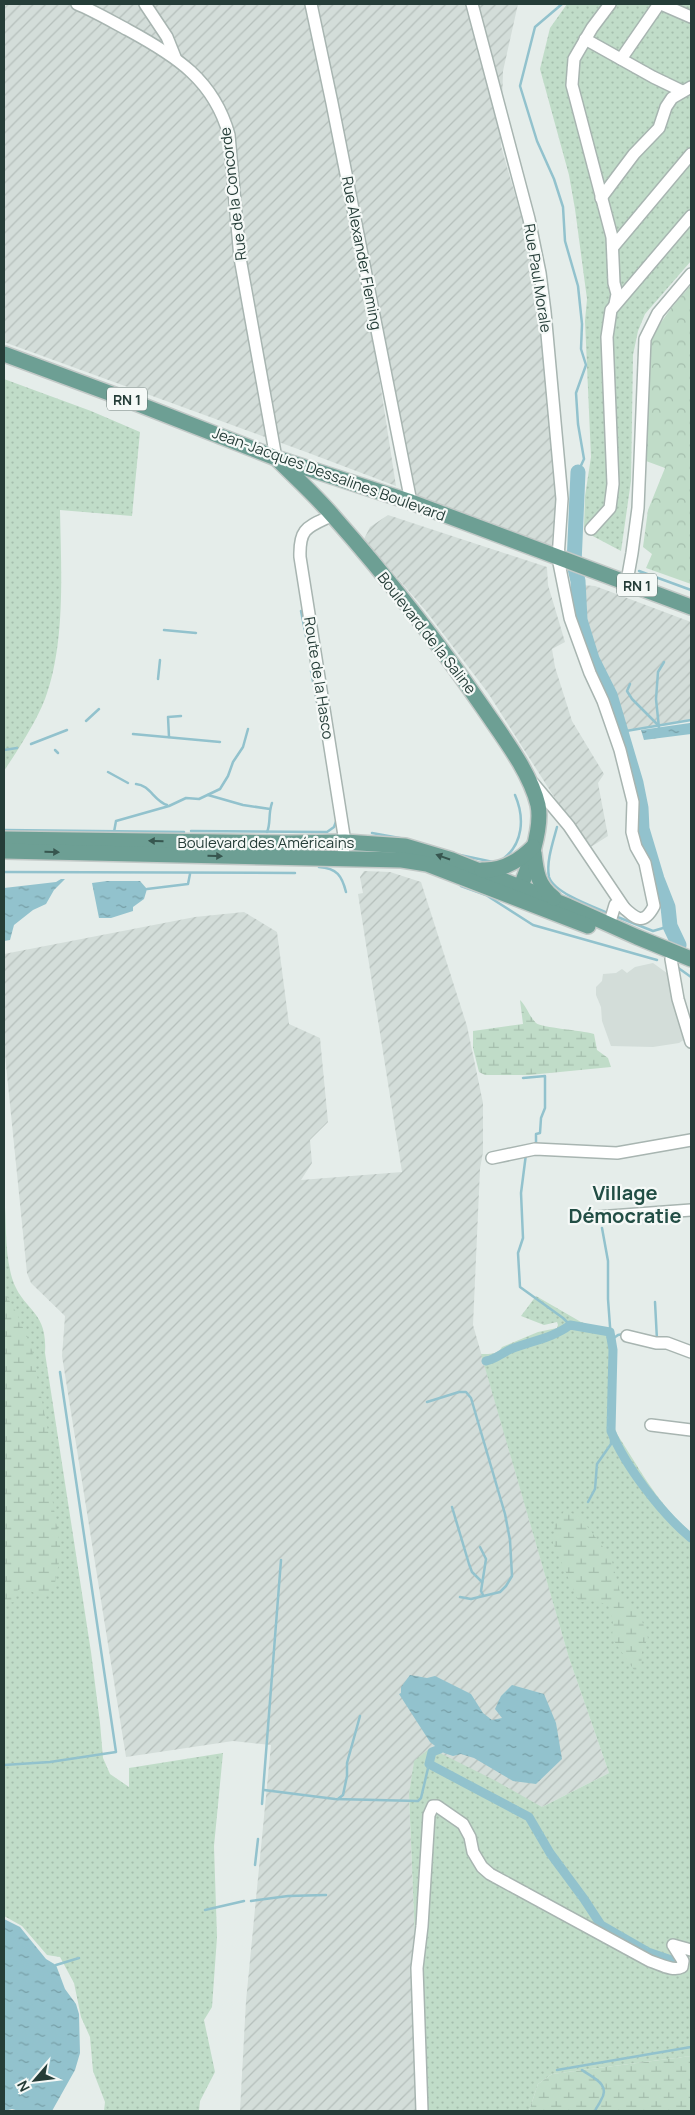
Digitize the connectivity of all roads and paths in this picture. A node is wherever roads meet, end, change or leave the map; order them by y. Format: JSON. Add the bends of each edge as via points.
{"nodes":[{"id":1,"x":77,"y":4,"type":"edge"},
{"id":2,"x":146,"y":4,"type":"edge"},
{"id":3,"x":311,"y":4,"type":"edge"},
{"id":4,"x":472,"y":4,"type":"edge"},
{"id":5,"x":610,"y":4,"type":"edge"},
{"id":6,"x":660,"y":4,"type":"edge"},
{"id":7,"x":691,"y":17,"type":"edge"},
{"id":8,"x":585,"y":39,"type":"junction"},
{"id":9,"x":176,"y":58,"type":"junction"},
{"id":10,"x":621,"y":59,"type":"junction"},
{"id":11,"x":687,"y":89,"type":"edge"},
{"id":12,"x":691,"y":154,"type":"edge"},
{"id":13,"x":601,"y":198,"type":"junction"},
{"id":14,"x":691,"y":216,"type":"edge"},
{"id":15,"x":613,"y":247,"type":"junction"},
{"id":16,"x":691,"y":274,"type":"edge"},
{"id":17,"x":615,"y":304,"type":"junction"},
{"id":18,"x":4,"y":354,"type":"edge"},
{"id":19,"x":276,"y":458,"type":"junction"},
{"id":20,"x":411,"y":502,"type":"junction"},
{"id":21,"x":332,"y":515,"type":"junction"},
{"id":22,"x":591,"y":528,"type":"dead end"},
{"id":23,"x":570,"y":562,"type":"junction"},
{"id":24,"x":627,"y":581,"type":"junction"},
{"id":25,"x":691,"y":607,"type":"edge"},
{"id":26,"x":525,"y":774,"type":"junction"},
{"id":27,"x":4,"y":839,"type":"edge"},
{"id":28,"x":345,"y":842,"type":"junction"},
{"id":29,"x":533,"y":847,"type":"junction"},
{"id":30,"x":4,"y":851,"type":"edge"},
{"id":31,"x":342,"y":859,"type":"junction"},
{"id":32,"x":472,"y":869,"type":"junction"},
{"id":33,"x":518,"y":893,"type":"junction"},
{"id":34,"x":568,"y":906,"type":"junction"},
{"id":35,"x":626,"y":910,"type":"junction"},
{"id":36,"x":609,"y":925,"type":"junction"},
{"id":37,"x":673,"y":958,"type":"junction"},
{"id":38,"x":691,"y":959,"type":"edge"},
{"id":39,"x":691,"y":968,"type":"edge"},
{"id":40,"x":691,"y":1042,"type":"edge"},
{"id":41,"x":691,"y":1140,"type":"edge"},
{"id":42,"x":492,"y":1158,"type":"dead end"},
{"id":43,"x":691,"y":1210,"type":"edge"},
{"id":44,"x":597,"y":1217,"type":"dead end"},
{"id":45,"x":627,"y":1336,"type":"dead end"},
{"id":46,"x":691,"y":1352,"type":"edge"},
{"id":47,"x":651,"y":1425,"type":"dead end"},
{"id":48,"x":691,"y":1430,"type":"edge"},
{"id":49,"x":691,"y":1950,"type":"edge"},
{"id":50,"x":422,"y":2111,"type":"edge"}],
"edges":[{"from":1,"to":9,"type":"street","name":"Rue de la Concorde"},
{"from":2,"to":9,"type":"street"},
{"from":3,"to":20,"type":"street","name":"Rue Alexander Fleming"},
{"from":4,"to":23,"type":"street","name":"Rue Paul Morale","via":[[529,219],[540,273]]},
{"from":5,"to":8,"type":"street"},
{"from":6,"to":7,"type":"street"},
{"from":6,"to":10,"type":"street"},
{"from":8,"to":10,"type":"street"},
{"from":8,"to":13,"type":"street","via":[[574,59],[572,85]]},
{"from":9,"to":19,"type":"street","name":"Rue de la Concorde","via":[[206,87],[229,135],[240,258]]},
{"from":10,"to":11,"type":"street"},
{"from":11,"to":13,"type":"street","via":[[672,98],[659,128],[634,154]]},
{"from":12,"to":15,"type":"street"},
{"from":13,"to":15,"type":"street"},
{"from":14,"to":17,"type":"street"},
{"from":15,"to":17,"type":"street"},
{"from":16,"to":24,"type":"street","via":[[658,313],[645,339],[638,508]]},
{"from":17,"to":22,"type":"street","via":[[608,322],[607,337],[613,484],[610,508]]},
{"from":18,"to":19,"type":"main road","name":"Jean-Jacques Dessalines Boulevard","number":"RN 1"},
{"from":19,"to":20,"type":"main road","name":"Jean-Jacques Dessalines Boulevard","number":"RN 1"},
{"from":19,"to":21,"type":"main road","name":"Boulevard de la Saline"},
{"from":20,"to":23,"type":"main road","name":"Jean-Jacques Dessalines Boulevard","number":"RN 1"},
{"from":21,"to":26,"type":"main road","name":"Boulevard de la Saline","via":[[447,655]]},
{"from":21,"to":28,"type":"street","name":"Route de la Hasco","via":[[309,526],[302,535],[300,557]]},
{"from":23,"to":24,"type":"main road","name":"Jean-Jacques Dessalines Boulevard","number":"RN 1"},
{"from":23,"to":35,"type":"street","name":"Rue Paul Morale","via":[[570,618],[604,701],[630,782],[632,832],[645,863],[654,906],[649,916],[642,919]]},
{"from":24,"to":25,"type":"main road","name":"Jean-Jacques Dessalines Boulevard","number":"RN 1"},
{"from":26,"to":29,"type":"main road","name":"Boulevard de la Saline","via":[[538,807],[538,830]]},
{"from":26,"to":35,"type":"street","via":[[569,826]]},
{"from":28,"to":27,"type":"main road","name":"Boulevard des Américains","one_way":true,"via":[[288,844]]},
{"from":28,"to":31,"type":"street","name":"Route de la Hasco"},
{"from":32,"to":28,"type":"main road","name":"Boulevard des Américains","one_way":true,"via":[[405,846]]},
{"from":29,"to":32,"type":"main road","via":[[504,868]]},
{"from":29,"to":33,"type":"main road","name":"Boulevard de la Saline"},
{"from":29,"to":34,"type":"main road","via":[[539,882],[545,891]]},
{"from":30,"to":31,"type":"main road","name":"Boulevard des Américains","one_way":true},
{"from":31,"to":33,"type":"main road","name":"Boulevard des Américains","via":[[402,860],[427,864]]},
{"from":32,"to":33,"type":"main road","name":"Boulevard des Américains"},
{"from":33,"to":34,"type":"main road"},
{"from":33,"to":37,"type":"main road"},
{"from":34,"to":36,"type":"main road"},
{"from":35,"to":36,"type":"street","via":[[621,904],[615,905]]},
{"from":36,"to":37,"type":"main road"},
{"from":37,"to":38,"type":"main road"},
{"from":37,"to":39,"type":"main road"},
{"from":37,"to":40,"type":"street","via":[[678,999]]},
{"from":41,"to":42,"type":"street","via":[[617,1154],[536,1149]]},
{"from":43,"to":44,"type":"street"},
{"from":45,"to":46,"type":"street","via":[[667,1343]]},
{"from":47,"to":48,"type":"street"},
{"from":49,"to":50,"type":"street","via":[[673,1945],[684,1961],[680,1969],[650,1961],[490,1874],[482,1867],[463,1824],[433,1806],[429,1815],[417,1968]]}]}
